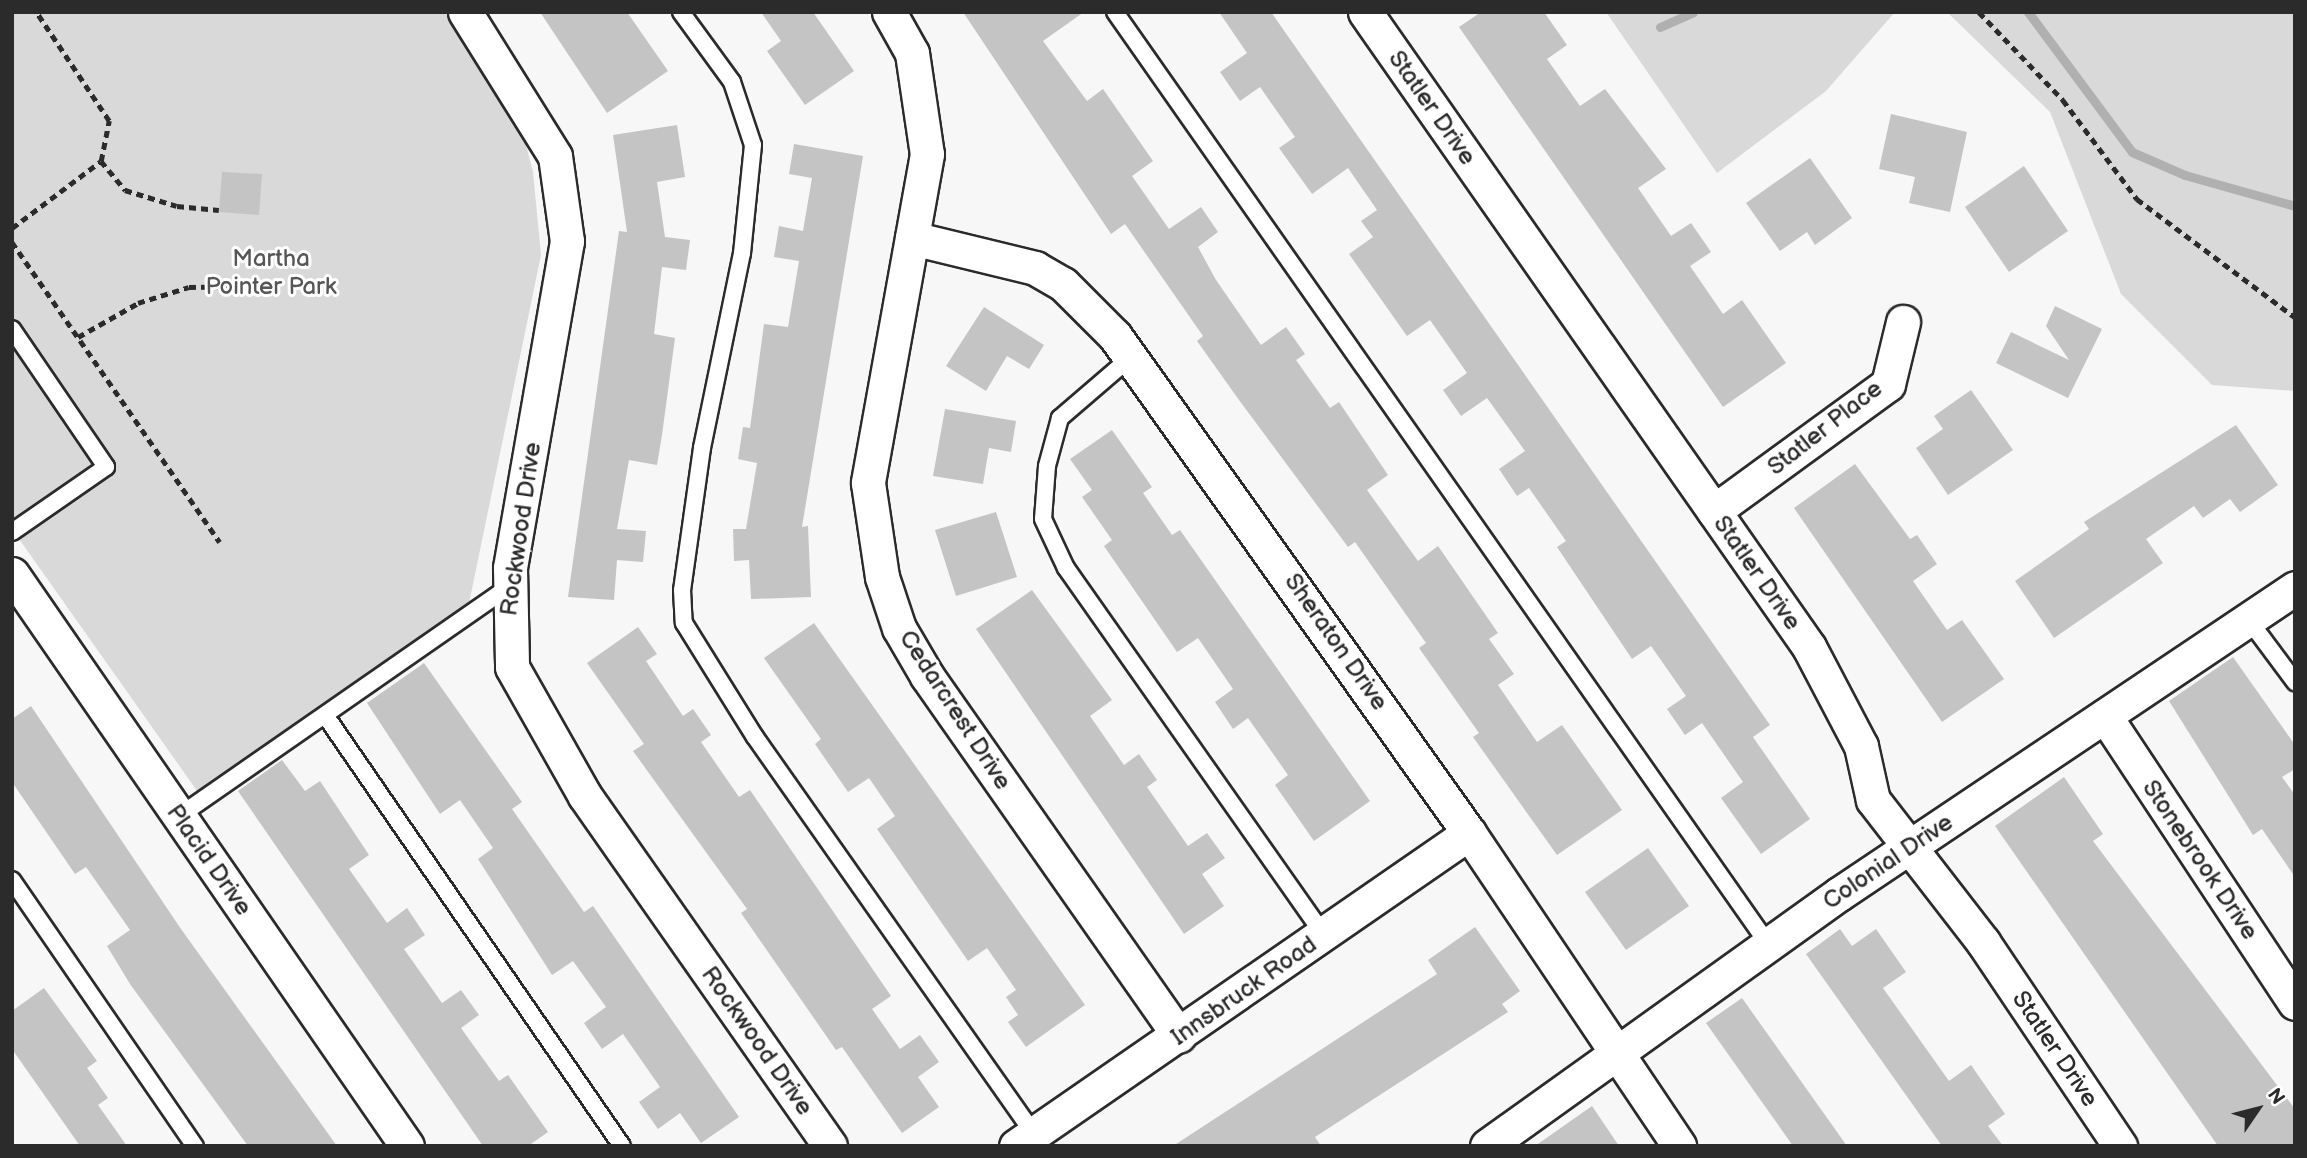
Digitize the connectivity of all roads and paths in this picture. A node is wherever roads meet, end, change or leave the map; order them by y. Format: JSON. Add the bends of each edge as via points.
{"nodes":[{"id":1,"x":36,"y":12,"type":"edge"},
{"id":2,"x":465,"y":12,"type":"edge"},
{"id":3,"x":681,"y":12,"type":"edge"},
{"id":4,"x":889,"y":12,"type":"edge"},
{"id":5,"x":1115,"y":12,"type":"edge"},
{"id":6,"x":1365,"y":12,"type":"edge"},
{"id":7,"x":1979,"y":12,"type":"edge"},
{"id":8,"x":101,"y":161,"type":"junction"},
{"id":9,"x":219,"y":210,"type":"dead end"},
{"id":10,"x":12,"y":228,"type":"edge"},
{"id":11,"x":912,"y":238,"type":"junction"},
{"id":12,"x":12,"y":242,"type":"edge"},
{"id":13,"x":263,"y":286,"type":"dead end"},
{"id":14,"x":2295,"y":317,"type":"edge"},
{"id":15,"x":1903,"y":322,"type":"dead end"},
{"id":16,"x":12,"y":329,"type":"edge"},
{"id":17,"x":78,"y":337,"type":"junction"},
{"id":18,"x":1131,"y":357,"type":"junction"},
{"id":19,"x":1714,"y":511,"type":"junction"},
{"id":20,"x":12,"y":531,"type":"edge"},
{"id":21,"x":220,"y":542,"type":"dead end"},
{"id":22,"x":12,"y":574,"type":"edge"},
{"id":23,"x":509,"y":587,"type":"junction"},
{"id":24,"x":2295,"y":587,"type":"edge"},
{"id":25,"x":2248,"y":619,"type":"junction"},
{"id":26,"x":2295,"y":682,"type":"edge"},
{"id":27,"x":325,"y":715,"type":"junction"},
{"id":28,"x":2105,"y":716,"type":"junction"},
{"id":29,"x":178,"y":816,"type":"junction"},
{"id":30,"x":1469,"y":833,"type":"junction"},
{"id":31,"x":1907,"y":849,"type":"junction"},
{"id":32,"x":12,"y":880,"type":"edge"},
{"id":33,"x":1324,"y":934,"type":"junction"},
{"id":34,"x":1768,"y":944,"type":"junction"},
{"id":35,"x":2295,"y":1003,"type":"edge"},
{"id":36,"x":1179,"y":1036,"type":"junction"},
{"id":37,"x":1617,"y":1052,"type":"junction"},
{"id":38,"x":1025,"y":1140,"type":"edge"},
{"id":39,"x":195,"y":1146,"type":"edge"},
{"id":40,"x":407,"y":1146,"type":"edge"},
{"id":41,"x":622,"y":1146,"type":"edge"},
{"id":42,"x":830,"y":1146,"type":"edge"},
{"id":43,"x":1487,"y":1146,"type":"edge"},
{"id":44,"x":1679,"y":1146,"type":"edge"},
{"id":45,"x":2120,"y":1146,"type":"edge"}],
"edges":[{"from":1,"to":8,"type":"path","via":[[109,121]]},
{"from":2,"to":23,"type":"street","name":"Rockwood Drive","via":[[555,156],[567,242]]},
{"from":3,"to":38,"type":"lane","via":[[732,82],[754,145],[742,254],[702,448],[682,590],[684,623]]},
{"from":4,"to":11,"type":"street","name":"Cedarcrest Drive","via":[[912,53],[924,100],[927,154]]},
{"from":5,"to":34,"type":"lane"},
{"from":6,"to":19,"type":"street","name":"Statler Drive"},
{"from":7,"to":14,"type":"path","via":[[2063,100],[2110,172],[2137,199]]},
{"from":8,"to":9,"type":"path","via":[[125,190],[177,206]]},
{"from":8,"to":10,"type":"path"},
{"from":11,"to":18,"type":"street","name":"Sheraton Drive","via":[[1035,268],[1090,308]]},
{"from":11,"to":36,"type":"street","name":"Cedarcrest Drive","via":[[868,483],[872,534],[899,628]]},
{"from":12,"to":17,"type":"path"},
{"from":13,"to":17,"type":"path","via":[[190,287],[138,303]]},
{"from":15,"to":19,"type":"street","name":"Statler Place","via":[[1888,384]]},
{"from":16,"to":20,"type":"lane","via":[[106,467]]},
{"from":17,"to":21,"type":"path"},
{"from":18,"to":30,"type":"street","name":"Sheraton Drive"},
{"from":18,"to":33,"type":"lane","via":[[1060,418],[1047,466],[1043,519],[1066,569]]},
{"from":19,"to":31,"type":"street","name":"Statler Drive","via":[[1809,646],[1861,746],[1872,800]]},
{"from":22,"to":29,"type":"street","name":"Placid Drive"},
{"from":23,"to":27,"type":"lane"},
{"from":23,"to":42,"type":"street","name":"Rockwood Drive","via":[[512,667],[527,703]]},
{"from":24,"to":25,"type":"street","name":"Colonial Drive"},
{"from":25,"to":26,"type":"lane"},
{"from":25,"to":28,"type":"street","name":"Colonial Drive"},
{"from":27,"to":29,"type":"lane"},
{"from":27,"to":41,"type":"lane"},
{"from":28,"to":31,"type":"street","name":"Colonial Drive"},
{"from":28,"to":35,"type":"street","name":"Stonebrook Drive"},
{"from":29,"to":40,"type":"street","name":"Placid Drive"},
{"from":30,"to":33,"type":"street","name":"Innsbruck Road"},
{"from":30,"to":37,"type":"street","name":"Sheraton Drive"},
{"from":31,"to":34,"type":"street","name":"Colonial Drive"},
{"from":31,"to":45,"type":"street","name":"Statler Drive","via":[[1983,942]]},
{"from":32,"to":39,"type":"lane"},
{"from":33,"to":36,"type":"street","name":"Innsbruck Road"},
{"from":34,"to":37,"type":"street","name":"Colonial Drive"},
{"from":36,"to":38,"type":"street","name":"Innsbruck Road"},
{"from":37,"to":43,"type":"street","name":"Colonial Drive"},
{"from":37,"to":44,"type":"street","name":"Sheraton Drive"}]}
